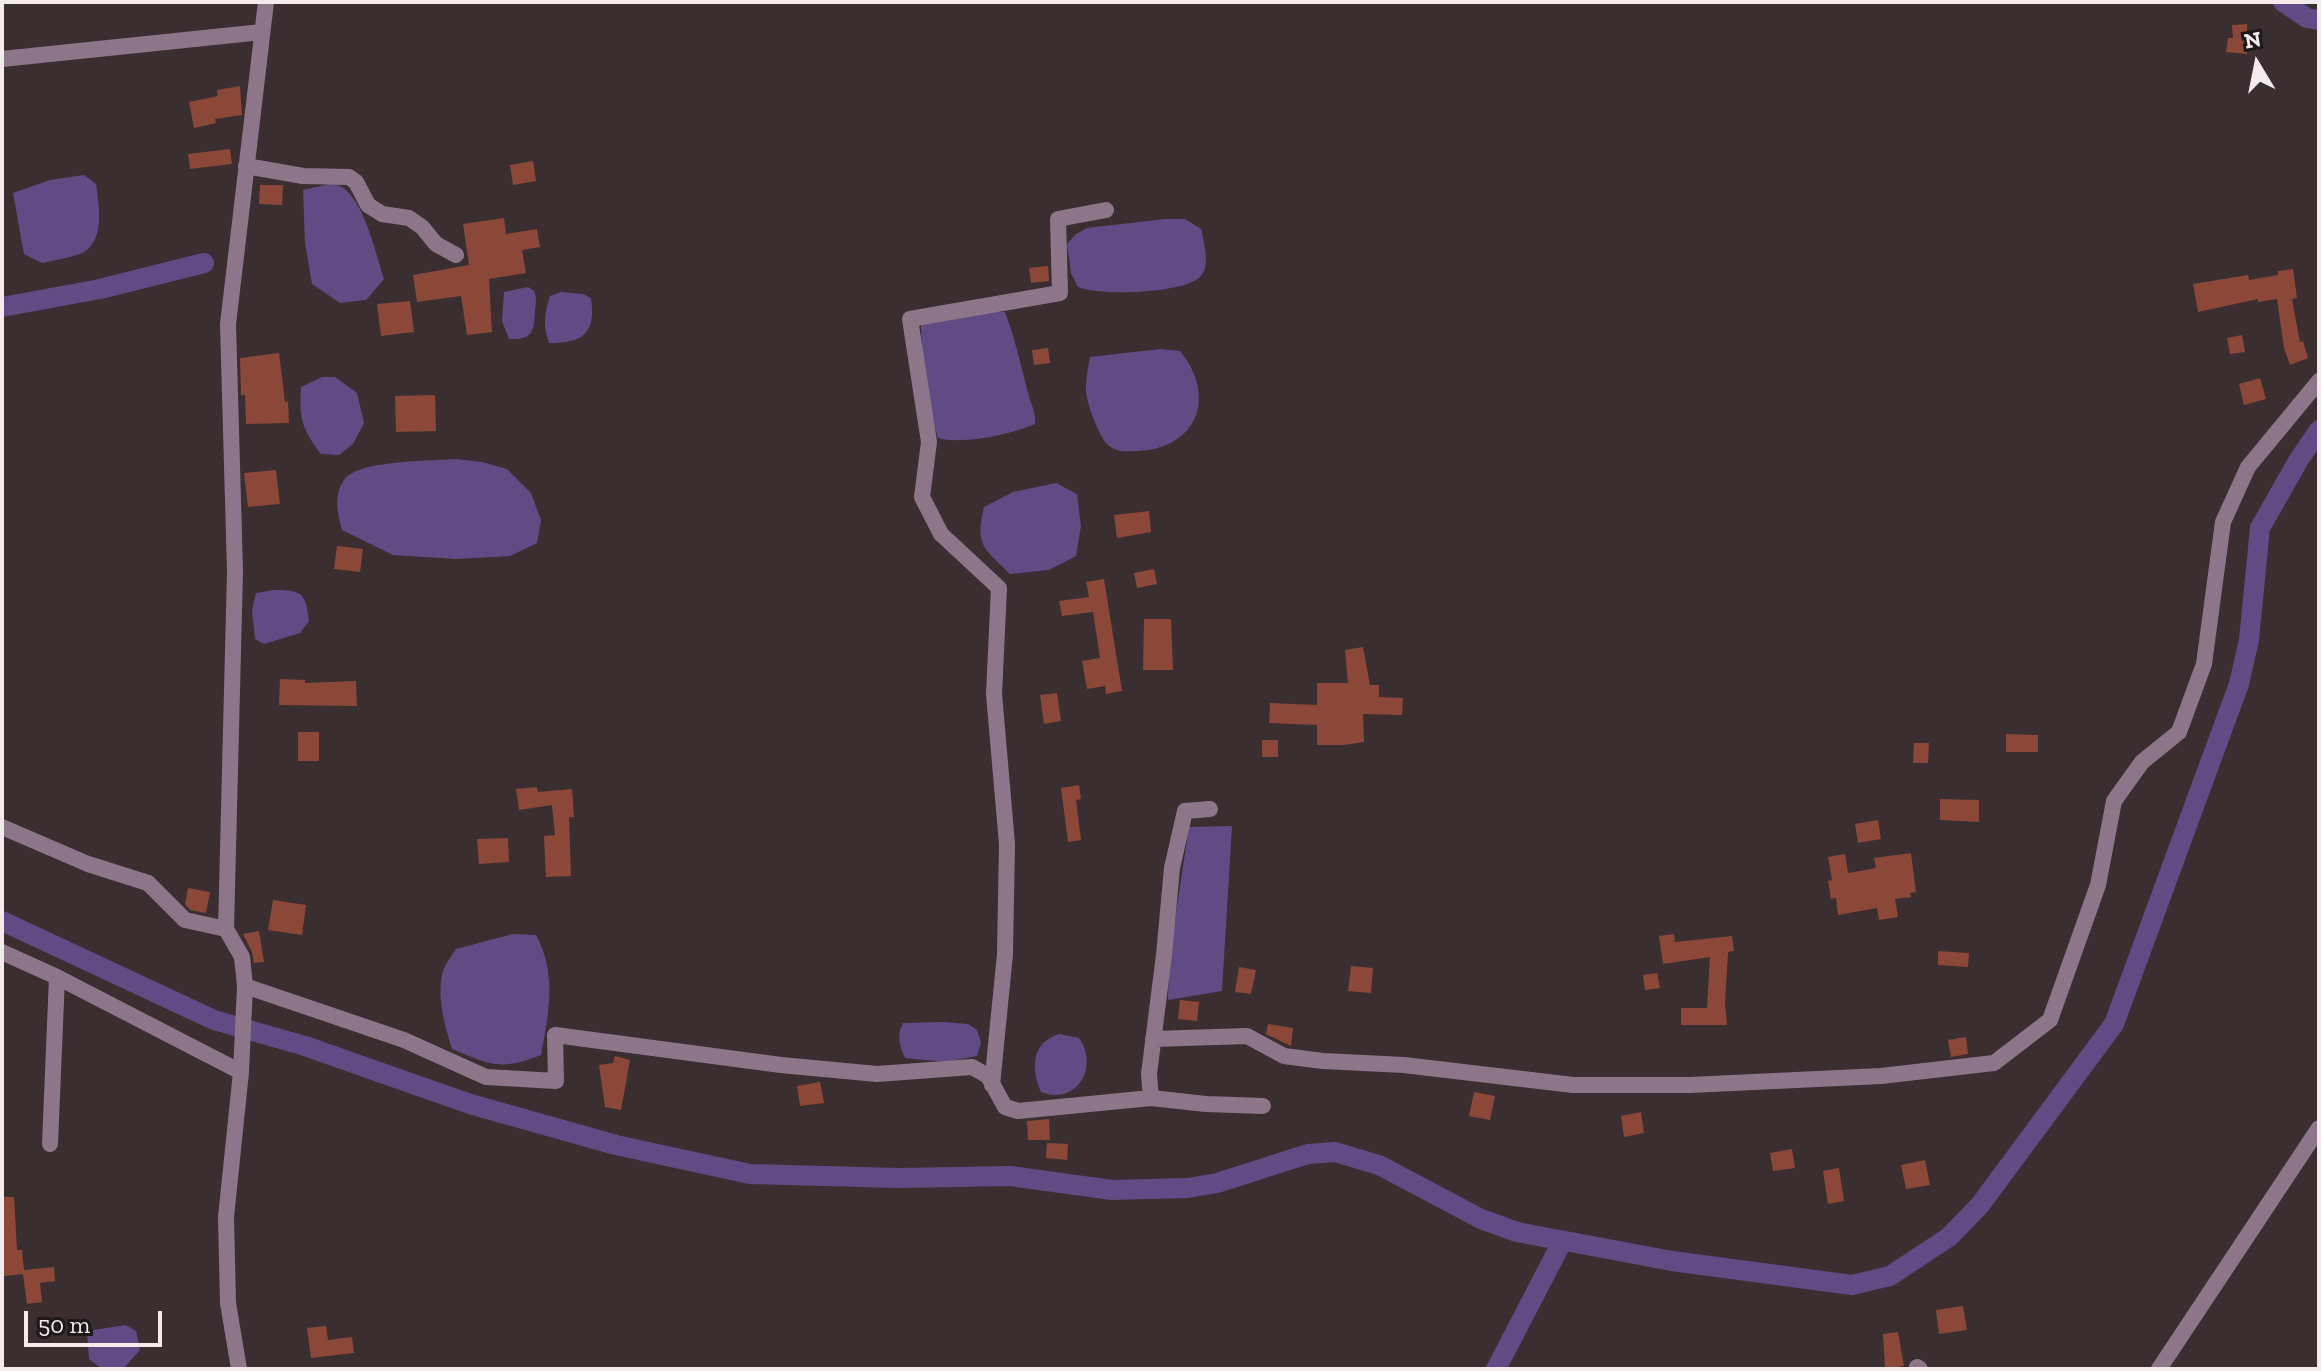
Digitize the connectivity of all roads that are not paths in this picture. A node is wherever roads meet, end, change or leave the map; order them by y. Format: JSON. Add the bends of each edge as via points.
{"nodes":[{"id":1,"x":266,"y":2,"type":"edge"},
{"id":2,"x":262,"y":32,"type":"junction"},
{"id":3,"x":2,"y":59,"type":"edge"},
{"id":4,"x":246,"y":166,"type":"junction"},
{"id":5,"x":1106,"y":210,"type":"dead end"},
{"id":6,"x":456,"y":255,"type":"dead end"},
{"id":7,"x":2319,"y":381,"type":"edge"},
{"id":8,"x":1210,"y":809,"type":"dead end"},
{"id":9,"x":2,"y":827,"type":"edge"},
{"id":10,"x":226,"y":929,"type":"junction"},
{"id":11,"x":2,"y":952,"type":"edge"},
{"id":12,"x":57,"y":977,"type":"junction"},
{"id":13,"x":245,"y":986,"type":"junction"},
{"id":14,"x":1153,"y":1039,"type":"junction"},
{"id":15,"x":241,"y":1072,"type":"junction"},
{"id":16,"x":992,"y":1085,"type":"junction"},
{"id":17,"x":1151,"y":1098,"type":"junction"},
{"id":18,"x":1263,"y":1106,"type":"dead end"},
{"id":19,"x":2319,"y":1128,"type":"edge"},
{"id":20,"x":50,"y":1144,"type":"dead end"},
{"id":21,"x":239,"y":1369,"type":"edge"},
{"id":22,"x":2159,"y":1369,"type":"edge"}],
"edges":[{"from":1,"to":2,"type":"street"},
{"from":2,"to":3,"type":"street"},
{"from":2,"to":4,"type":"street"},
{"from":4,"to":6,"type":"street","via":[[349,177],[368,205],[382,214],[409,218]]},
{"from":4,"to":10,"type":"street","via":[[228,324],[235,571]]},
{"from":5,"to":16,"type":"street","via":[[1058,219],[1060,293],[910,319],[929,442],[922,497],[941,534],[999,588],[994,694],[1007,844],[1005,954]]},
{"from":7,"to":14,"type":"street","via":[[2248,467],[2223,522],[2204,664],[2179,732],[2142,762],[2114,801],[2098,885],[2050,1020],[1994,1063],[1881,1076],[1573,1085],[1310,1060],[1284,1056],[1247,1036]]},
{"from":8,"to":14,"type":"street","via":[[1185,811],[1172,868]]},
{"from":9,"to":10,"type":"street","via":[[148,883],[185,920]]},
{"from":10,"to":13,"type":"street","via":[[242,957]]},
{"from":11,"to":12,"type":"street"},
{"from":12,"to":15,"type":"street"},
{"from":12,"to":20,"type":"street"},
{"from":13,"to":15,"type":"street"},
{"from":13,"to":16,"type":"street","via":[[404,1040],[486,1077],[556,1081],[555,1035],[877,1074],[972,1067],[988,1076]]},
{"from":14,"to":17,"type":"street"},
{"from":15,"to":21,"type":"street","via":[[226,1217],[228,1303]]},
{"from":16,"to":17,"type":"street","via":[[1005,1107],[1018,1111]]},
{"from":17,"to":18,"type":"street"},
{"from":19,"to":22,"type":"street"}]}
